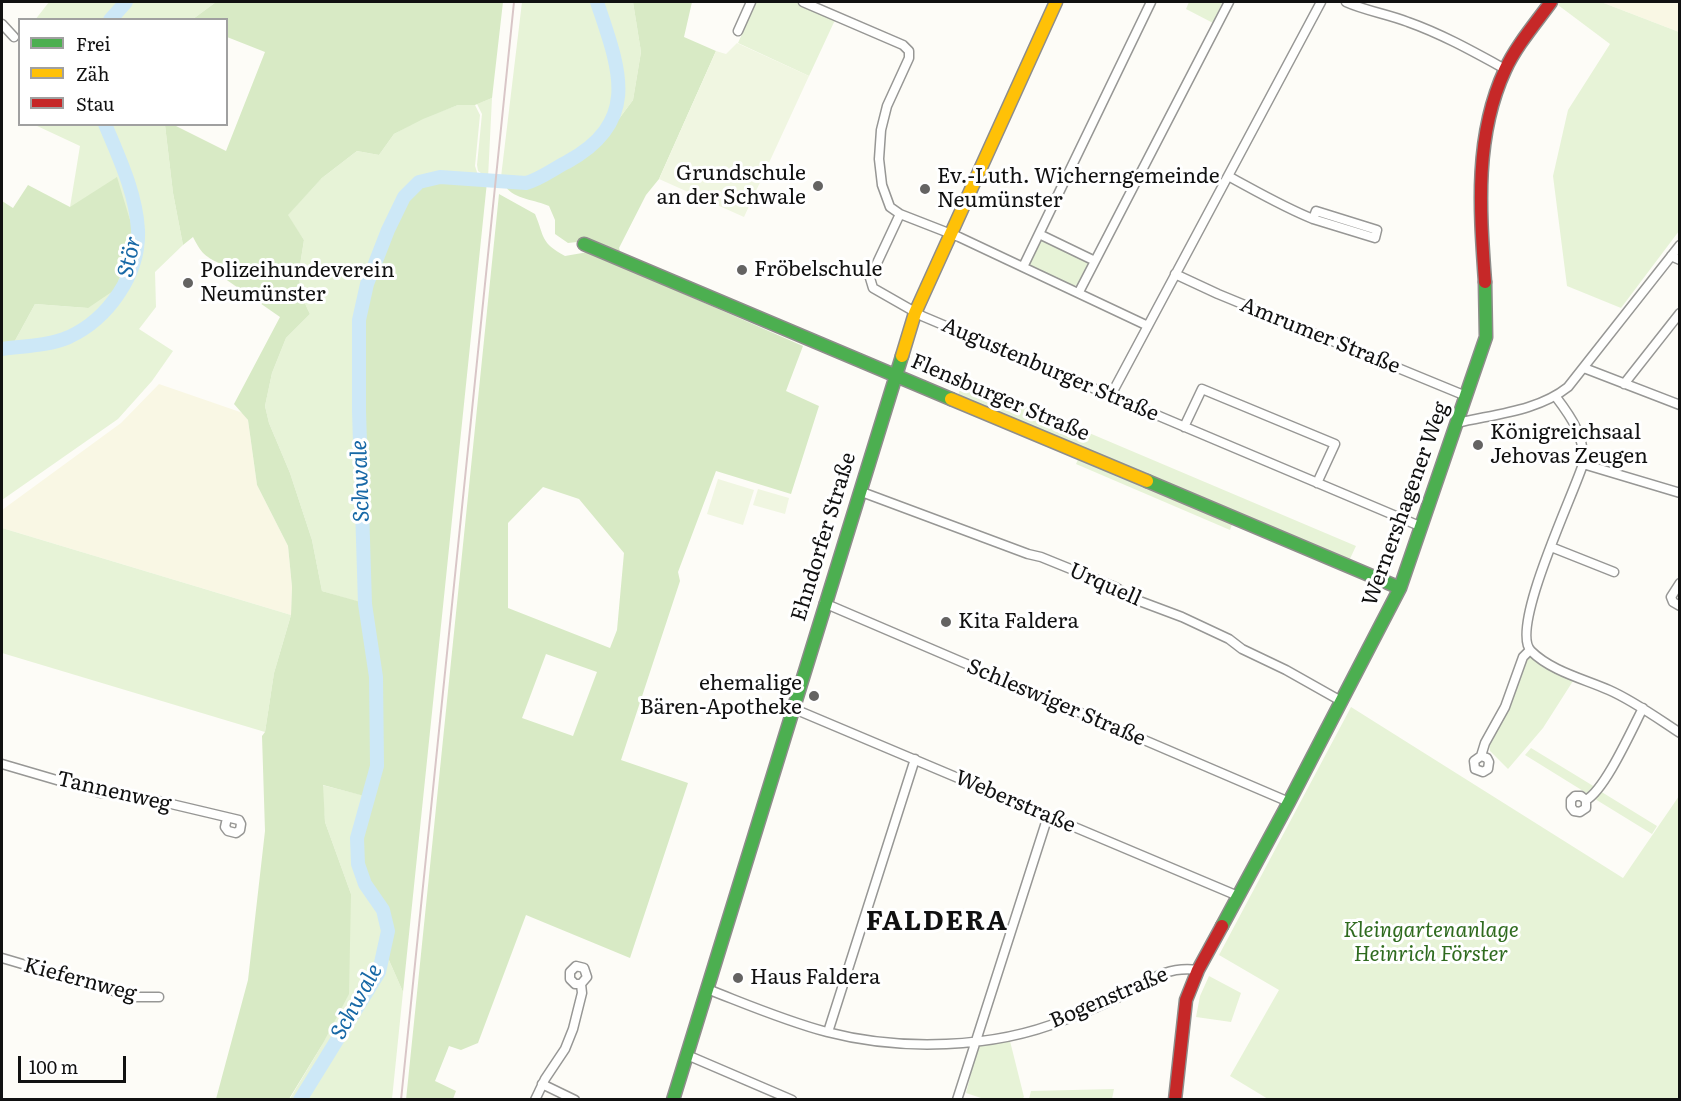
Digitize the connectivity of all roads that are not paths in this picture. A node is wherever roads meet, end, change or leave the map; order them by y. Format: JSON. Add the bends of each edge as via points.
{"nodes":[{"id":1,"x":751,"y":2,"type":"edge"},
{"id":2,"x":803,"y":2,"type":"edge"},
{"id":3,"x":1056,"y":2,"type":"edge"},
{"id":4,"x":1151,"y":2,"type":"edge"},
{"id":5,"x":1228,"y":2,"type":"edge"},
{"id":6,"x":1321,"y":2,"type":"edge"},
{"id":7,"x":1346,"y":2,"type":"edge"},
{"id":8,"x":1551,"y":2,"type":"edge"},
{"id":9,"x":2,"y":24,"type":"edge"},
{"id":10,"x":738,"y":31,"type":"dead end"},
{"id":11,"x":14,"y":37,"type":"dead end"},
{"id":12,"x":1505,"y":69,"type":"junction"},
{"id":13,"x":1228,"y":176,"type":"junction"},
{"id":14,"x":900,"y":214,"type":"junction"},
{"id":15,"x":1313,"y":219,"type":"junction"},
{"id":16,"x":950,"y":233,"type":"junction"},
{"id":17,"x":1039,"y":234,"type":"junction"},
{"id":18,"x":584,"y":244,"type":"dead end"},
{"id":19,"x":1680,"y":246,"type":"edge"},
{"id":20,"x":1675,"y":258,"type":"edge"},
{"id":21,"x":1095,"y":261,"type":"junction"},
{"id":22,"x":1023,"y":267,"type":"junction"},
{"id":23,"x":1175,"y":274,"type":"junction"},
{"id":24,"x":1078,"y":292,"type":"junction"},
{"id":25,"x":915,"y":313,"type":"junction"},
{"id":26,"x":1680,"y":313,"type":"edge"},
{"id":27,"x":1148,"y":326,"type":"junction"},
{"id":28,"x":1584,"y":368,"type":"junction"},
{"id":29,"x":895,"y":375,"type":"junction"},
{"id":30,"x":1624,"y":384,"type":"junction"},
{"id":31,"x":1111,"y":395,"type":"junction"},
{"id":32,"x":1466,"y":396,"type":"junction"},
{"id":33,"x":1556,"y":397,"type":"junction"},
{"id":34,"x":1680,"y":405,"type":"edge"},
{"id":35,"x":1457,"y":423,"type":"junction"},
{"id":36,"x":1184,"y":427,"type":"junction"},
{"id":37,"x":1583,"y":464,"type":"junction"},
{"id":38,"x":1317,"y":483,"type":"junction"},
{"id":39,"x":859,"y":491,"type":"junction"},
{"id":40,"x":1680,"y":493,"type":"edge"},
{"id":41,"x":1422,"y":527,"type":"junction"},
{"id":42,"x":1551,"y":547,"type":"junction"},
{"id":43,"x":1614,"y":572,"type":"dead end"},
{"id":44,"x":1680,"y":583,"type":"edge"},
{"id":45,"x":1400,"y":588,"type":"junction"},
{"id":46,"x":824,"y":603,"type":"junction"},
{"id":47,"x":1680,"y":606,"type":"edge"},
{"id":48,"x":1530,"y":650,"type":"junction"},
{"id":49,"x":1341,"y":701,"type":"junction"},
{"id":50,"x":792,"y":708,"type":"junction"},
{"id":51,"x":1643,"y":708,"type":"junction"},
{"id":52,"x":1680,"y":733,"type":"edge"},
{"id":53,"x":1481,"y":756,"type":"dead end"},
{"id":54,"x":915,"y":759,"type":"junction"},
{"id":55,"x":2,"y":764,"type":"edge"},
{"id":56,"x":1586,"y":800,"type":"dead end"},
{"id":57,"x":1289,"y":802,"type":"junction"},
{"id":58,"x":1048,"y":816,"type":"junction"},
{"id":59,"x":227,"y":818,"type":"dead end"},
{"id":60,"x":1238,"y":896,"type":"junction"},
{"id":61,"x":2,"y":958,"type":"edge"},
{"id":62,"x":1198,"y":970,"type":"junction"},
{"id":63,"x":581,"y":984,"type":"dead end"},
{"id":64,"x":707,"y":989,"type":"junction"},
{"id":65,"x":159,"y":997,"type":"dead end"},
{"id":66,"x":828,"y":1032,"type":"junction"},
{"id":67,"x":976,"y":1042,"type":"junction"},
{"id":68,"x":687,"y":1055,"type":"junction"},
{"id":69,"x":542,"y":1084,"type":"junction"},
{"id":70,"x":535,"y":1100,"type":"edge"},
{"id":71,"x":575,"y":1100,"type":"edge"},
{"id":72,"x":673,"y":1100,"type":"edge"},
{"id":73,"x":792,"y":1100,"type":"edge"},
{"id":74,"x":957,"y":1100,"type":"edge"},
{"id":75,"x":1175,"y":1100,"type":"edge"}],
"edges":[{"from":1,"to":10,"type":"street"},
{"from":2,"to":14,"type":"street","via":[[909,51],[887,106],[879,159],[885,196]]},
{"from":3,"to":16,"type":"street","name":"Ehndorfer Straße"},
{"from":4,"to":17,"type":"street"},
{"from":5,"to":21,"type":"street"},
{"from":6,"to":13,"type":"street"},
{"from":7,"to":12,"type":"street","via":[[1408,22]]},
{"from":8,"to":12,"type":"street","name":"Wernershagener Weg"},
{"from":9,"to":11,"type":"street"},
{"from":12,"to":32,"type":"street","name":"Wernershagener Weg","via":[[1483,137],[1480,178],[1486,337]]},
{"from":13,"to":15,"type":"street"},
{"from":13,"to":23,"type":"street"},
{"from":14,"to":16,"type":"street"},
{"from":14,"to":25,"type":"street","name":"Augustenburger Straße","via":[[870,278],[873,288]]},
{"from":15,"to":15,"type":"street","via":[[1316,211],[1377,230],[1375,237]]},
{"from":16,"to":22,"type":"street"},
{"from":16,"to":25,"type":"street","name":"Ehndorfer Straße"},
{"from":17,"to":21,"type":"street"},
{"from":17,"to":22,"type":"street"},
{"from":18,"to":29,"type":"street","name":"Flensburger Straße"},
{"from":19,"to":20,"type":"street"},
{"from":20,"to":28,"type":"street"},
{"from":21,"to":24,"type":"street"},
{"from":22,"to":24,"type":"street"},
{"from":23,"to":27,"type":"street"},
{"from":23,"to":32,"type":"street","name":"Amrumer Straße"},
{"from":24,"to":27,"type":"street"},
{"from":25,"to":29,"type":"street","name":"Ehndorfer Straße"},
{"from":25,"to":31,"type":"street","name":"Augustenburger Straße"},
{"from":26,"to":30,"type":"street"},
{"from":27,"to":31,"type":"street"},
{"from":28,"to":30,"type":"street"},
{"from":28,"to":33,"type":"street"},
{"from":29,"to":39,"type":"street","name":"Ehndorfer Straße"},
{"from":29,"to":45,"type":"street","name":"Flensburger Straße"},
{"from":30,"to":34,"type":"street"},
{"from":31,"to":36,"type":"street","name":"Augustenburger Straße"},
{"from":32,"to":35,"type":"street","name":"Wernershagener Weg"},
{"from":33,"to":35,"type":"street","via":[[1542,404]]},
{"from":33,"to":37,"type":"street","via":[[1580,434]]},
{"from":35,"to":41,"type":"street","name":"Wernershagener Weg"},
{"from":36,"to":38,"type":"street","name":"Augustenburger Straße"},
{"from":36,"to":38,"type":"street","name":"Augustenburger Straße","via":[[1202,389],[1335,444]]},
{"from":37,"to":40,"type":"street"},
{"from":37,"to":42,"type":"street"},
{"from":38,"to":41,"type":"street","name":"Augustenburger Straße"},
{"from":39,"to":46,"type":"street","name":"Ehndorfer Straße"},
{"from":39,"to":49,"type":"street","name":"Urquell","via":[[1115,587],[1134,599],[1229,639]]},
{"from":41,"to":45,"type":"street","name":"Wernershagener Weg"},
{"from":42,"to":43,"type":"street"},
{"from":42,"to":48,"type":"street","via":[[1529,611],[1526,634]]},
{"from":44,"to":47,"type":"street","via":[[1671,598]]},
{"from":45,"to":49,"type":"street","name":"Wernershagener Weg"},
{"from":46,"to":50,"type":"street","name":"Ehndorfer Straße"},
{"from":46,"to":57,"type":"street","name":"Schleswiger Straße"},
{"from":48,"to":51,"type":"street","via":[[1561,671]]},
{"from":48,"to":53,"type":"street","via":[[1523,657]]},
{"from":49,"to":57,"type":"street","name":"Wernershagener Weg"},
{"from":50,"to":54,"type":"street","name":"Weberstraße"},
{"from":50,"to":64,"type":"street","name":"Ehndorfer Straße"},
{"from":51,"to":52,"type":"street"},
{"from":51,"to":56,"type":"street","via":[[1610,770]]},
{"from":54,"to":58,"type":"street","name":"Weberstraße"},
{"from":54,"to":66,"type":"street"},
{"from":55,"to":59,"type":"street","name":"Tannenweg","via":[[101,793],[129,794]]},
{"from":57,"to":60,"type":"street","name":"Wernershagener Weg"},
{"from":58,"to":60,"type":"street","name":"Weberstraße"},
{"from":58,"to":67,"type":"street"},
{"from":60,"to":62,"type":"street","name":"Wernershagener Weg"},
{"from":61,"to":65,"type":"street","name":"Kiefernweg","via":[[134,997]]},
{"from":62,"to":67,"type":"street","name":"Bogenstraße","via":[[1168,970],[1114,1000],[1061,1022]]},
{"from":62,"to":75,"type":"street","name":"Wernershagener Weg","via":[[1186,1000]]},
{"from":63,"to":69,"type":"street","via":[[573,1029]]},
{"from":64,"to":66,"type":"street","name":"Bogenstraße"},
{"from":64,"to":68,"type":"street","name":"Ehndorfer Straße"},
{"from":66,"to":67,"type":"street","name":"Bogenstraße","via":[[926,1044]]},
{"from":67,"to":74,"type":"street"},
{"from":68,"to":72,"type":"street","name":"Ehndorfer Straße"},
{"from":68,"to":73,"type":"street"},
{"from":69,"to":70,"type":"street"},
{"from":69,"to":71,"type":"street"}]}
